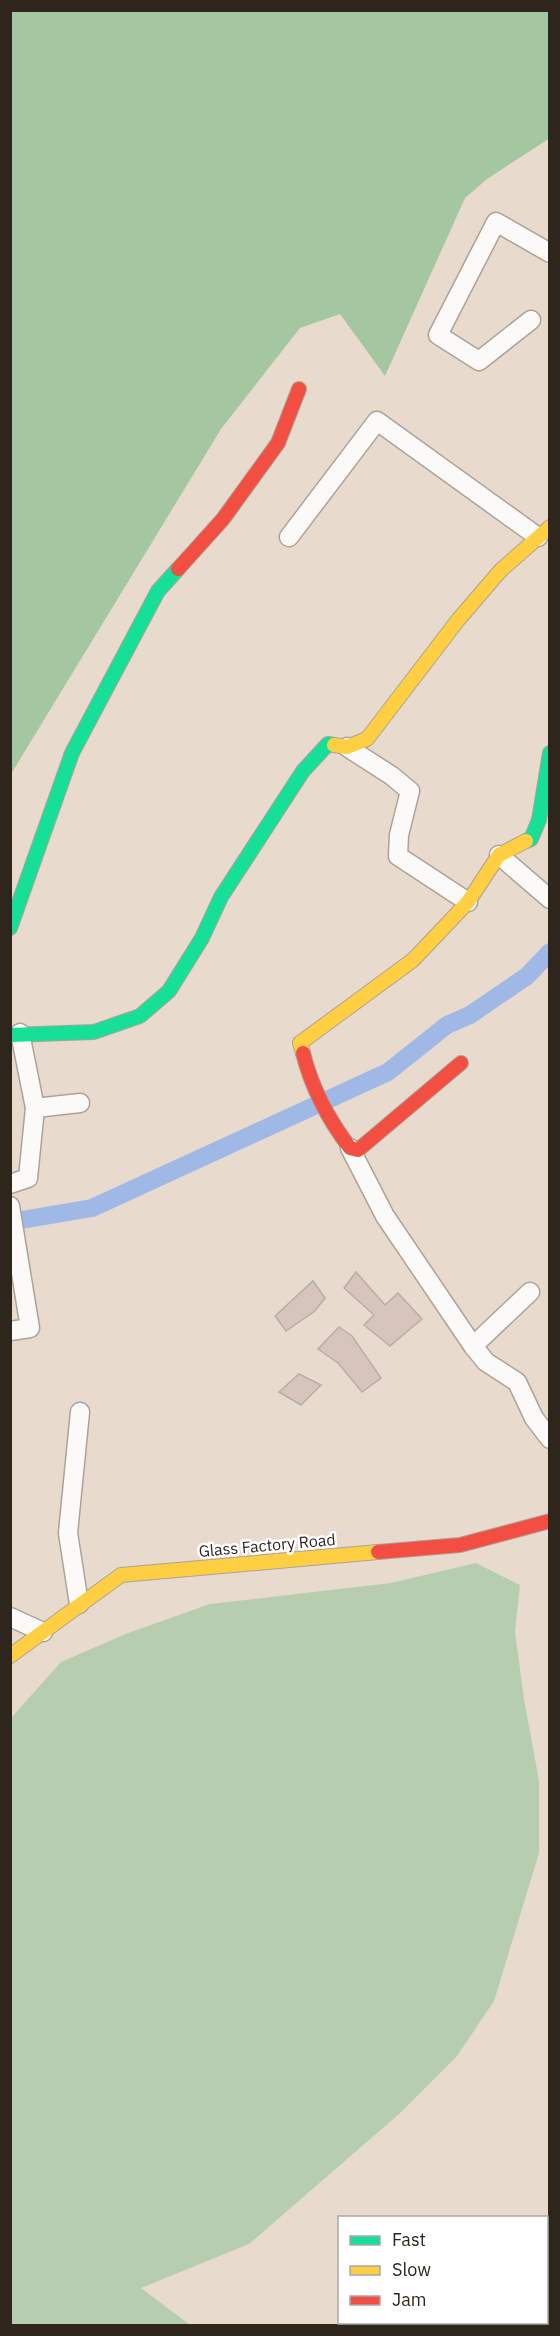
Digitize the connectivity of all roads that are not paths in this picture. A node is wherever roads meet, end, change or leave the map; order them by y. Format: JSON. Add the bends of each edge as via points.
{"nodes":[{"id":1,"x":549,"y":253,"type":"edge"},
{"id":2,"x":531,"y":320,"type":"dead end"},
{"id":3,"x":299,"y":389,"type":"dead end"},
{"id":4,"x":544,"y":532,"type":"edge"},
{"id":5,"x":289,"y":537,"type":"dead end"},
{"id":6,"x":347,"y":747,"type":"junction"},
{"id":7,"x":549,"y":753,"type":"edge"},
{"id":8,"x":499,"y":855,"type":"junction"},
{"id":9,"x":549,"y":899,"type":"edge"},
{"id":10,"x":468,"y":902,"type":"junction"},
{"id":11,"x":10,"y":928,"type":"edge"},
{"id":12,"x":15,"y":1034,"type":"edge"},
{"id":13,"x":461,"y":1063,"type":"dead end"},
{"id":14,"x":80,"y":1103,"type":"dead end"},
{"id":15,"x":35,"y":1108,"type":"junction"},
{"id":16,"x":350,"y":1148,"type":"junction"},
{"id":17,"x":10,"y":1184,"type":"edge"},
{"id":18,"x":10,"y":1206,"type":"edge"},
{"id":19,"x":530,"y":1292,"type":"dead end"},
{"id":20,"x":10,"y":1331,"type":"edge"},
{"id":21,"x":474,"y":1346,"type":"junction"},
{"id":22,"x":80,"y":1412,"type":"dead end"},
{"id":23,"x":549,"y":1439,"type":"edge"},
{"id":24,"x":549,"y":1521,"type":"edge"},
{"id":25,"x":79,"y":1604,"type":"junction"},
{"id":26,"x":10,"y":1617,"type":"edge"},
{"id":27,"x":43,"y":1632,"type":"junction"},
{"id":28,"x":10,"y":1656,"type":"edge"}],
"edges":[{"from":1,"to":2,"type":"street","via":[[496,222],[438,334],[479,361]]},
{"from":3,"to":11,"type":"street","via":[[278,443],[223,519],[158,591],[72,753]]},
{"from":4,"to":5,"type":"street","via":[[377,422]]},
{"from":4,"to":6,"type":"street","via":[[494,578],[367,739]]},
{"from":6,"to":10,"type":"street","via":[[410,791],[398,856]]},
{"from":6,"to":12,"type":"street","via":[[328,744],[303,771],[221,897],[202,938],[169,991],[155,1004],[140,1016],[94,1032]]},
{"from":7,"to":8,"type":"street","via":[[539,820],[531,839]]},
{"from":8,"to":9,"type":"street"},
{"from":8,"to":10,"type":"street"},
{"from":10,"to":16,"type":"street","via":[[412,960],[300,1043],[308,1073],[330,1123]]},
{"from":12,"to":15,"type":"street"},
{"from":13,"to":16,"type":"street","via":[[358,1150]]},
{"from":14,"to":15,"type":"street"},
{"from":15,"to":17,"type":"street","via":[[28,1178]]},
{"from":16,"to":21,"type":"street","via":[[385,1216]]},
{"from":18,"to":20,"type":"street","via":[[30,1328]]},
{"from":19,"to":21,"type":"street"},
{"from":21,"to":23,"type":"street","via":[[486,1362],[517,1382]]},
{"from":22,"to":25,"type":"street","via":[[68,1533]]},
{"from":24,"to":25,"type":"street","name":"Glass Factory Road","via":[[460,1545],[121,1575]]},
{"from":25,"to":27,"type":"street","name":"Glass Factory Road"},
{"from":26,"to":27,"type":"street"},
{"from":27,"to":28,"type":"street","name":"Glass Factory Road"}]}
